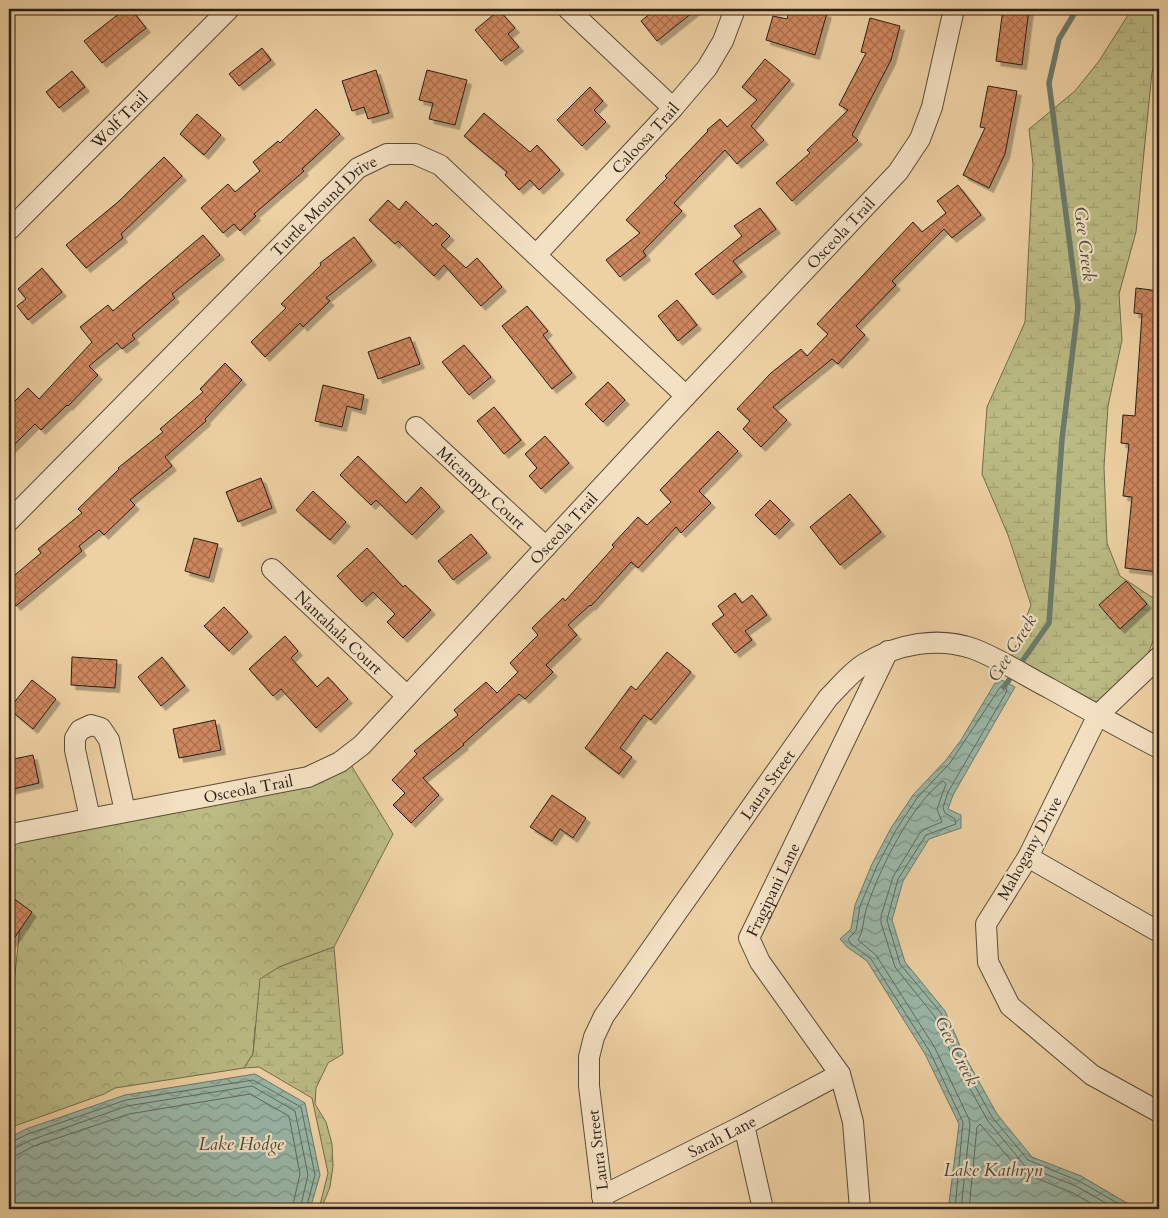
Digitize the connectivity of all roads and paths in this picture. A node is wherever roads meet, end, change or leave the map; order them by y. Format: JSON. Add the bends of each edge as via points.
{"nodes":[{"id":1,"x":229,"y":9,"type":"edge"},
{"id":2,"x":568,"y":9,"type":"edge"},
{"id":3,"x":735,"y":9,"type":"edge"},
{"id":4,"x":954,"y":9,"type":"edge"},
{"id":5,"x":672,"y":108,"type":"junction"},
{"id":6,"x":9,"y":230,"type":"edge"},
{"id":7,"x":536,"y":255,"type":"junction"},
{"id":8,"x":686,"y":396,"type":"junction"},
{"id":9,"x":416,"y":427,"type":"dead end"},
{"id":10,"x":9,"y":521,"type":"edge"},
{"id":11,"x":546,"y":547,"type":"junction"},
{"id":12,"x":272,"y":569,"type":"dead end"},
{"id":13,"x":888,"y":652,"type":"junction"},
{"id":14,"x":1159,"y":657,"type":"edge"},
{"id":15,"x":407,"y":696,"type":"junction"},
{"id":16,"x":1098,"y":715,"type":"junction"},
{"id":17,"x":1159,"y":748,"type":"edge"},
{"id":18,"x":126,"y":811,"type":"junction"},
{"id":19,"x":90,"y":818,"type":"junction"},
{"id":20,"x":9,"y":836,"type":"edge"},
{"id":21,"x":1028,"y":858,"type":"junction"},
{"id":22,"x":1159,"y":932,"type":"edge"},
{"id":23,"x":840,"y":1074,"type":"junction"},
{"id":24,"x":1159,"y":1112,"type":"edge"},
{"id":25,"x":744,"y":1125,"type":"junction"},
{"id":26,"x":603,"y":1203,"type":"edge"},
{"id":27,"x":763,"y":1209,"type":"edge"},
{"id":28,"x":860,"y":1209,"type":"edge"}],
"edges":[{"from":1,"to":6,"type":"street","name":"Wolf Trail"},
{"from":2,"to":5,"type":"street"},
{"from":3,"to":5,"type":"street","name":"Caloosa Trail","via":[[724,41],[707,68]]},
{"from":4,"to":8,"type":"street","name":"Osceola Trail","via":[[932,107],[920,139],[898,172]]},
{"from":5,"to":7,"type":"street","name":"Caloosa Trail"},
{"from":7,"to":8,"type":"street","name":"Turtle Mound Drive"},
{"from":7,"to":10,"type":"street","name":"Turtle Mound Drive","via":[[440,165],[416,154],[388,154],[358,168]]},
{"from":8,"to":11,"type":"street","name":"Osceola Trail"},
{"from":9,"to":11,"type":"street","name":"Micanopy Court"},
{"from":11,"to":15,"type":"street","name":"Osceola Trail"},
{"from":12,"to":15,"type":"street","name":"Nantahala Court"},
{"from":13,"to":16,"type":"street","name":"Laura Street","via":[[923,643],[973,649]]},
{"from":13,"to":23,"type":"street","name":"Fragipani Lane","via":[[750,938],[760,962]]},
{"from":13,"to":26,"type":"street","name":"Laura Street","via":[[859,669],[828,698],[604,1016],[589,1058],[589,1086]]},
{"from":14,"to":16,"type":"street"},
{"from":15,"to":18,"type":"street","name":"Osceola Trail","via":[[362,745],[340,762],[308,776]]},
{"from":16,"to":17,"type":"street","name":"Laura Street"},
{"from":16,"to":21,"type":"street","name":"Mahogany Drive"},
{"from":18,"to":19,"type":"street","name":"Osceola Trail"},
{"from":18,"to":19,"type":"street","via":[[109,740],[101,728],[91,725],[80,730],[75,738]]},
{"from":19,"to":20,"type":"street","name":"Osceola Trail"},
{"from":21,"to":22,"type":"street"},
{"from":21,"to":24,"type":"street","name":"Mahogany Drive","via":[[986,924],[988,962],[1010,1006],[1092,1075]]},
{"from":23,"to":25,"type":"street","name":"Sarah Lane"},
{"from":23,"to":28,"type":"street","name":"Fragipani Lane","via":[[854,1122]]},
{"from":25,"to":26,"type":"street","name":"Sarah Lane"},
{"from":25,"to":27,"type":"street"}]}
